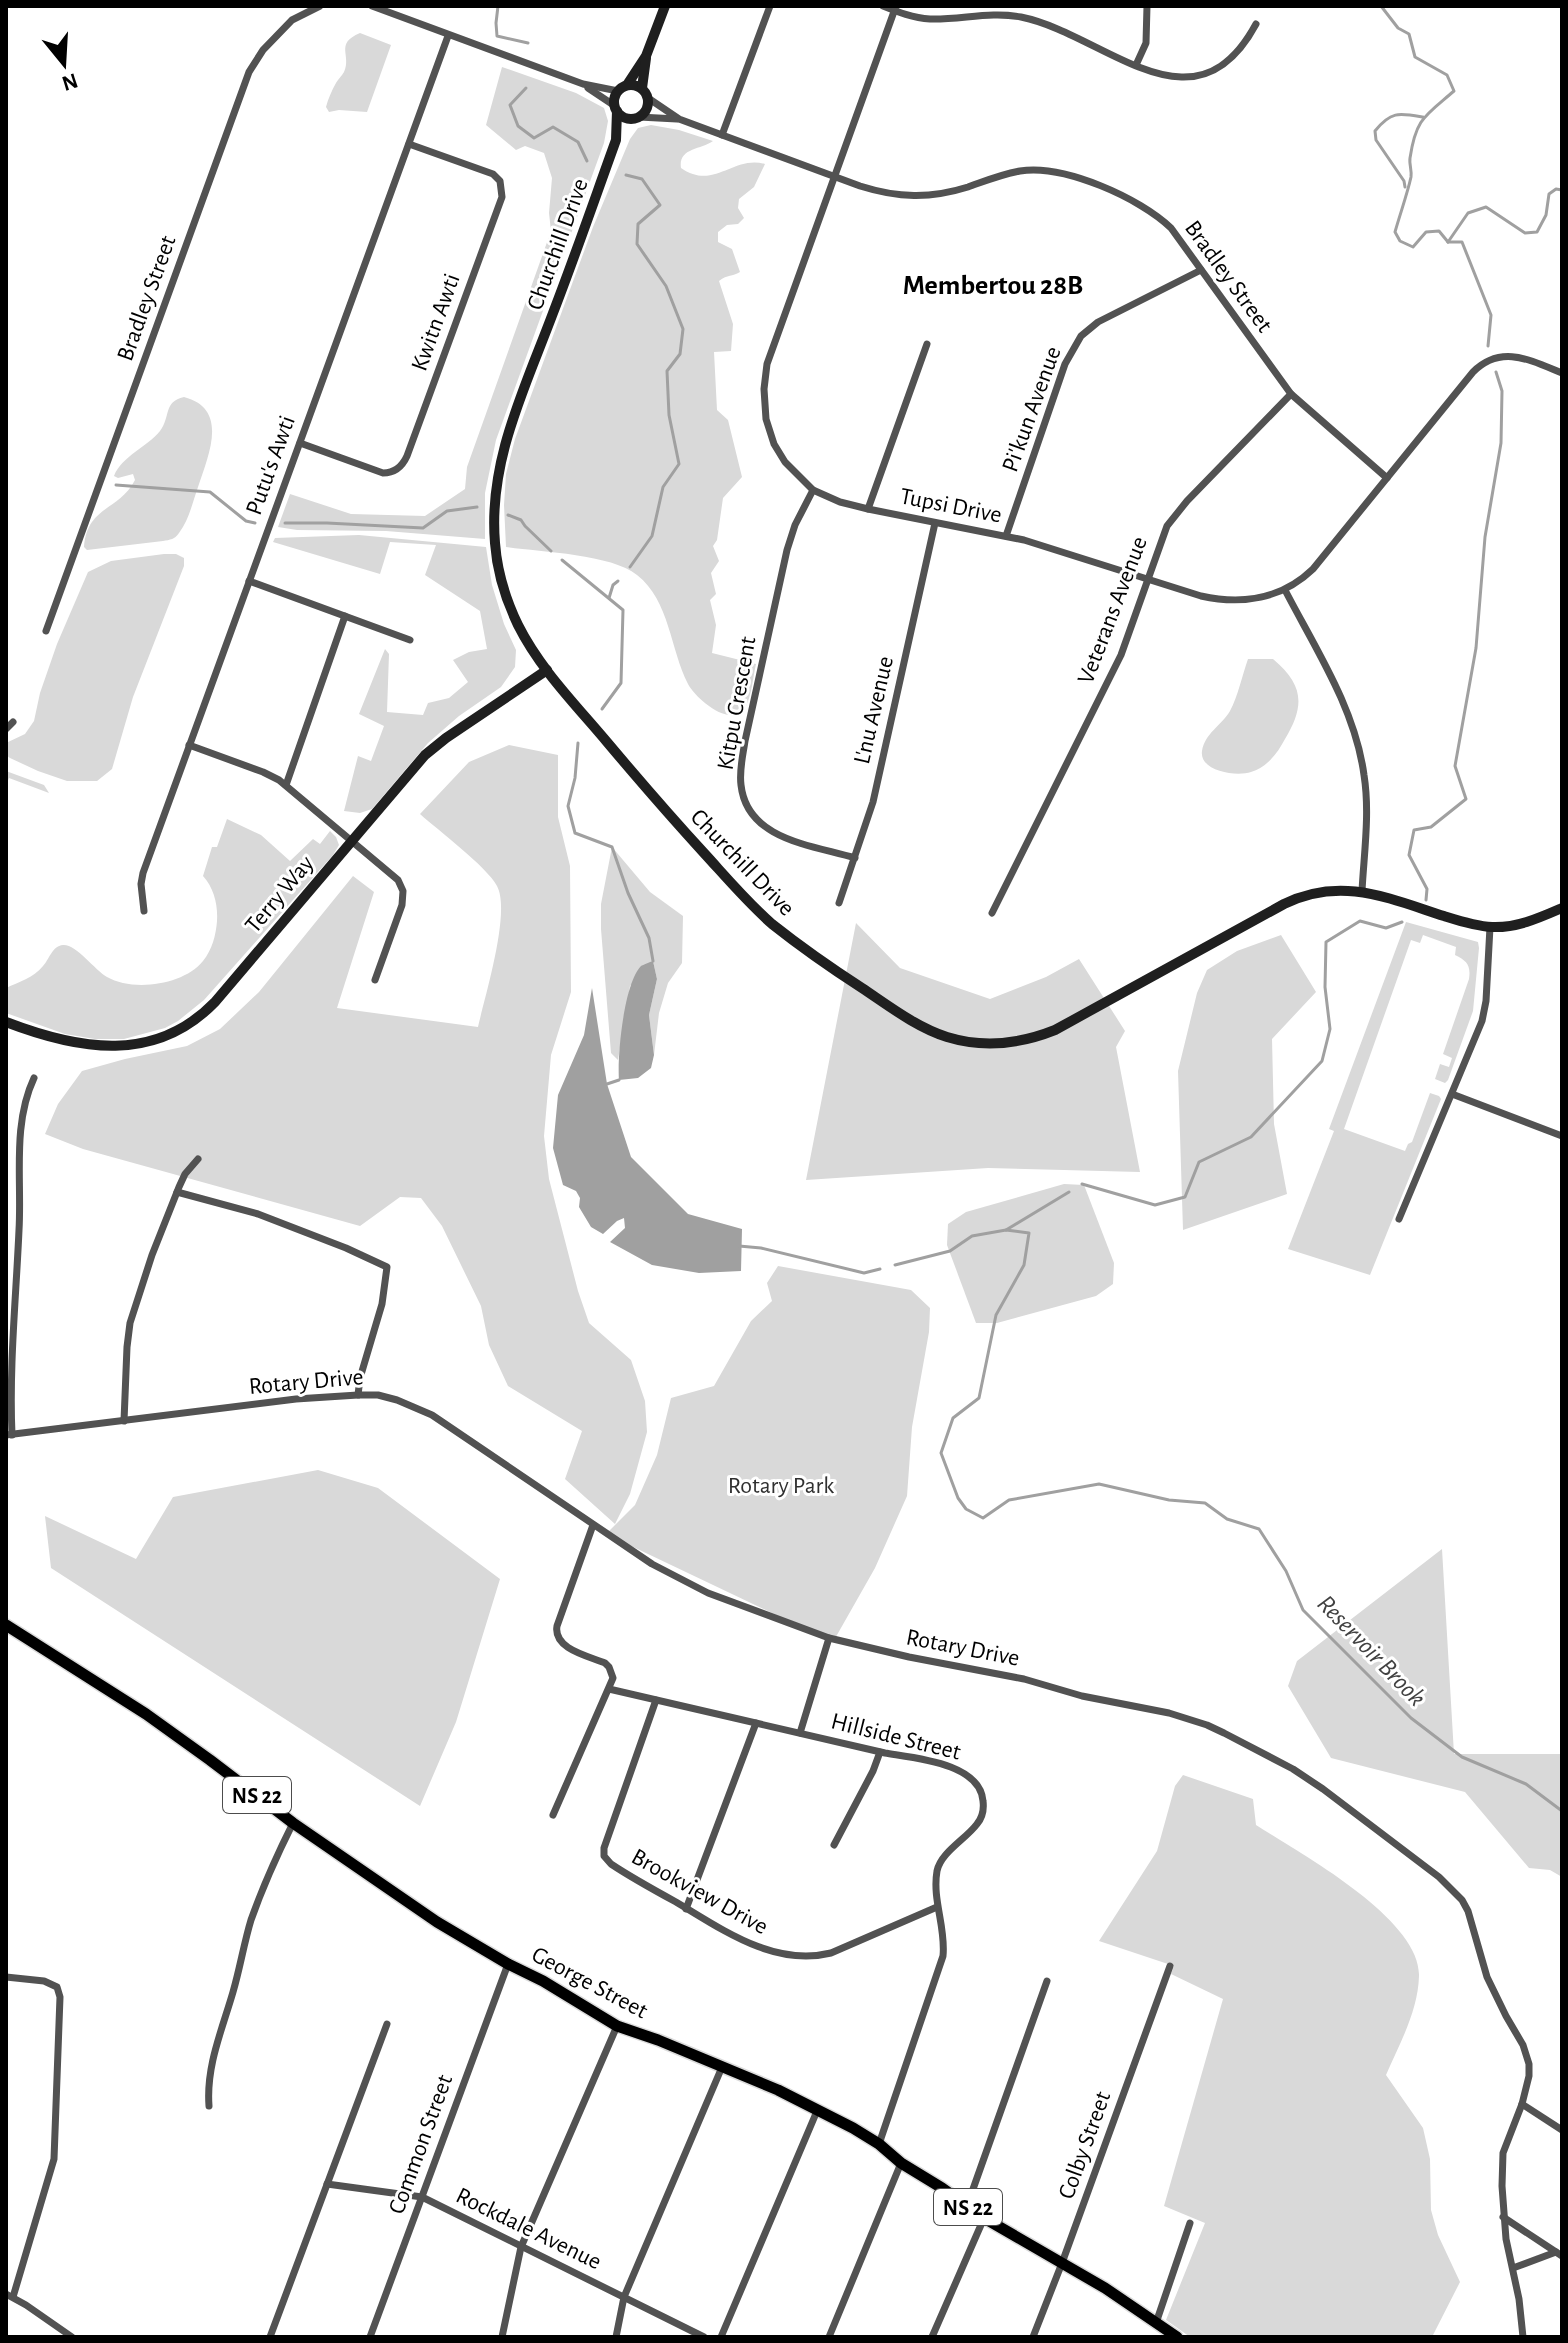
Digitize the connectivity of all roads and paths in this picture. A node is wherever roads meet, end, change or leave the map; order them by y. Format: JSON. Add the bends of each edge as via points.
{"nodes":[{"id":1,"x":320,"y":6,"type":"edge"},
{"id":2,"x":372,"y":6,"type":"edge"},
{"id":3,"x":665,"y":6,"type":"edge"},
{"id":4,"x":770,"y":6,"type":"edge"},
{"id":5,"x":883,"y":6,"type":"edge"},
{"id":6,"x":1147,"y":6,"type":"edge"},
{"id":7,"x":896,"y":8,"type":"edge"},
{"id":8,"x":1256,"y":24,"type":"dead end"},
{"id":9,"x":448,"y":36,"type":"junction"},
{"id":10,"x":646,"y":56,"type":"junction"},
{"id":11,"x":1136,"y":65,"type":"junction"},
{"id":12,"x":583,"y":84,"type":"junction"},
{"id":13,"x":623,"y":88,"type":"junction"},
{"id":14,"x":645,"y":93,"type":"junction"},
{"id":15,"x":616,"y":108,"type":"junction"},
{"id":16,"x":638,"y":118,"type":"junction"},
{"id":17,"x":679,"y":119,"type":"junction"},
{"id":18,"x":722,"y":135,"type":"junction"},
{"id":19,"x":616,"y":140,"type":"junction"},
{"id":20,"x":409,"y":144,"type":"junction"},
{"id":21,"x":835,"y":177,"type":"junction"},
{"id":22,"x":1201,"y":270,"type":"junction"},
{"id":23,"x":927,"y":344,"type":"dead end"},
{"id":24,"x":1562,"y":373,"type":"edge"},
{"id":25,"x":1291,"y":394,"type":"junction"},
{"id":26,"x":300,"y":443,"type":"junction"},
{"id":27,"x":1387,"y":478,"type":"junction"},
{"id":28,"x":813,"y":490,"type":"junction"},
{"id":29,"x":868,"y":509,"type":"junction"},
{"id":30,"x":935,"y":523,"type":"junction"},
{"id":31,"x":1006,"y":536,"type":"junction"},
{"id":32,"x":1148,"y":579,"type":"junction"},
{"id":33,"x":249,"y":581,"type":"junction"},
{"id":34,"x":1285,"y":590,"type":"junction"},
{"id":35,"x":345,"y":616,"type":"junction"},
{"id":36,"x":46,"y":631,"type":"dead end"},
{"id":37,"x":410,"y":640,"type":"dead end"},
{"id":38,"x":547,"y":670,"type":"junction"},
{"id":39,"x":13,"y":722,"type":"dead end"},
{"id":40,"x":6,"y":729,"type":"edge"},
{"id":41,"x":189,"y":745,"type":"junction"},
{"id":42,"x":286,"y":785,"type":"junction"},
{"id":43,"x":351,"y":840,"type":"junction"},
{"id":44,"x":855,"y":858,"type":"junction"},
{"id":45,"x":1362,"y":891,"type":"junction"},
{"id":46,"x":839,"y":903,"type":"dead end"},
{"id":47,"x":1562,"y":908,"type":"edge"},
{"id":48,"x":144,"y":911,"type":"dead end"},
{"id":49,"x":992,"y":913,"type":"dead end"},
{"id":50,"x":1490,"y":927,"type":"junction"},
{"id":51,"x":375,"y":980,"type":"dead end"},
{"id":52,"x":6,"y":1022,"type":"edge"},
{"id":53,"x":34,"y":1078,"type":"dead end"},
{"id":54,"x":1452,"y":1094,"type":"junction"},
{"id":55,"x":1562,"y":1136,"type":"edge"},
{"id":56,"x":198,"y":1159,"type":"dead end"},
{"id":57,"x":177,"y":1192,"type":"junction"},
{"id":58,"x":1399,"y":1219,"type":"dead end"},
{"id":59,"x":358,"y":1395,"type":"junction"},
{"id":60,"x":124,"y":1421,"type":"junction"},
{"id":61,"x":9,"y":1435,"type":"edge"},
{"id":62,"x":593,"y":1525,"type":"junction"},
{"id":63,"x":6,"y":1625,"type":"edge"},
{"id":64,"x":829,"y":1638,"type":"junction"},
{"id":65,"x":609,"y":1689,"type":"junction"},
{"id":66,"x":656,"y":1700,"type":"junction"},
{"id":67,"x":756,"y":1723,"type":"junction"},
{"id":68,"x":800,"y":1733,"type":"junction"},
{"id":69,"x":880,"y":1752,"type":"junction"},
{"id":70,"x":553,"y":1815,"type":"dead end"},
{"id":71,"x":293,"y":1823,"type":"junction"},
{"id":72,"x":834,"y":1845,"type":"dead end"},
{"id":73,"x":937,"y":1907,"type":"junction"},
{"id":74,"x":686,"y":1909,"type":"junction"},
{"id":75,"x":508,"y":1964,"type":"junction"},
{"id":76,"x":1170,"y":1966,"type":"dead end"},
{"id":77,"x":6,"y":1977,"type":"edge"},
{"id":78,"x":1047,"y":1981,"type":"dead end"},
{"id":79,"x":387,"y":2024,"type":"dead end"},
{"id":80,"x":617,"y":2026,"type":"junction"},
{"id":81,"x":722,"y":2067,"type":"junction"},
{"id":82,"x":1522,"y":2104,"type":"junction"},
{"id":83,"x":209,"y":2106,"type":"dead end"},
{"id":84,"x":817,"y":2111,"type":"junction"},
{"id":85,"x":1562,"y":2130,"type":"edge"},
{"id":86,"x":879,"y":2144,"type":"junction"},
{"id":87,"x":901,"y":2163,"type":"junction"},
{"id":88,"x":327,"y":2184,"type":"junction"},
{"id":89,"x":422,"y":2197,"type":"junction"},
{"id":90,"x":967,"y":2206,"type":"junction"},
{"id":91,"x":1503,"y":2217,"type":"junction"},
{"id":92,"x":984,"y":2218,"type":"junction"},
{"id":93,"x":1190,"y":2223,"type":"dead end"},
{"id":94,"x":521,"y":2247,"type":"junction"},
{"id":95,"x":1559,"y":2254,"type":"edge"},
{"id":96,"x":1062,"y":2263,"type":"junction"},
{"id":97,"x":1513,"y":2268,"type":"junction"},
{"id":98,"x":9,"y":2295,"type":"edge"},
{"id":99,"x":624,"y":2297,"type":"junction"},
{"id":100,"x":1156,"y":2323,"type":"junction"},
{"id":101,"x":72,"y":2337,"type":"edge"},
{"id":102,"x":270,"y":2337,"type":"edge"},
{"id":103,"x":370,"y":2337,"type":"edge"},
{"id":104,"x":502,"y":2337,"type":"edge"},
{"id":105,"x":616,"y":2337,"type":"edge"},
{"id":106,"x":704,"y":2337,"type":"edge"},
{"id":107,"x":721,"y":2337,"type":"edge"},
{"id":108,"x":829,"y":2337,"type":"edge"},
{"id":109,"x":932,"y":2337,"type":"edge"},
{"id":110,"x":1033,"y":2337,"type":"edge"},
{"id":111,"x":1177,"y":2337,"type":"edge"},
{"id":112,"x":1523,"y":2337,"type":"edge"}],
"edges":[{"from":1,"to":36,"type":"street","name":"Bradley Street","via":[[292,20],[249,72]]},
{"from":2,"to":9,"type":"street"},
{"from":3,"to":10,"type":"main road"},
{"from":4,"to":18,"type":"street"},
{"from":5,"to":7,"type":"street"},
{"from":6,"to":11,"type":"street","via":[[1146,43]]},
{"from":7,"to":11,"type":"street","via":[[928,19],[989,14],[1028,18]]},
{"from":7,"to":21,"type":"street","name":"Tupsi Drive"},
{"from":8,"to":11,"type":"street","via":[[1232,58],[1204,74],[1176,77]]},
{"from":9,"to":12,"type":"street"},
{"from":9,"to":20,"type":"street","name":"Putu's Awti"},
{"from":10,"to":13,"type":"main road"},
{"from":10,"to":14,"type":"main road"},
{"from":12,"to":13,"type":"street"},
{"from":12,"to":15,"type":"street"},
{"from":13,"to":14,"type":"main road"},
{"from":13,"to":15,"type":"main road","via":[[614,101]]},
{"from":14,"to":16,"type":"main road","via":[[647,109]]},
{"from":14,"to":17,"type":"street","name":"Bradley Street"},
{"from":15,"to":16,"type":"main road","via":[[625,118]]},
{"from":15,"to":19,"type":"main road","name":"Churchill Drive"},
{"from":16,"to":17,"type":"street","name":"Bradley Street"},
{"from":16,"to":19,"type":"main road","name":"Churchill Drive"},
{"from":17,"to":18,"type":"street","name":"Bradley Street"},
{"from":18,"to":21,"type":"street","name":"Bradley Street"},
{"from":19,"to":38,"type":"main road","name":"Churchill Drive","via":[[513,418],[495,494],[495,546],[505,589],[518,624]]},
{"from":20,"to":26,"type":"street","name":"Putu's Awti"},
{"from":20,"to":26,"type":"street","name":"Kwitn Awti","via":[[493,174],[503,191],[497,212],[401,466],[383,473]]},
{"from":21,"to":22,"type":"street","name":"Bradley Street","via":[[917,197],[1019,171],[1064,174],[1159,216]]},
{"from":21,"to":28,"type":"street","name":"Tupsi Drive","via":[[771,353],[764,389],[774,444]]},
{"from":22,"to":25,"type":"street","name":"Bradley Street"},
{"from":22,"to":31,"type":"street","name":"Pi'kun Avenue","via":[[1098,322],[1077,342]]},
{"from":23,"to":29,"type":"street"},
{"from":24,"to":27,"type":"street","name":"Tupsi Drive","via":[[1517,357],[1491,358],[1473,372]]},
{"from":25,"to":27,"type":"street","name":"Bradley Street"},
{"from":25,"to":32,"type":"street","name":"Veterans Avenue","via":[[1171,520]]},
{"from":26,"to":33,"type":"street","name":"Putu's Awti"},
{"from":27,"to":34,"type":"street","name":"Tupsi Drive","via":[[1320,562]]},
{"from":28,"to":29,"type":"street","name":"Tupsi Drive"},
{"from":28,"to":44,"type":"street","name":"Kitpu Crescent","via":[[787,550],[745,741],[741,787],[751,815],[769,831]]},
{"from":29,"to":30,"type":"street","name":"Tupsi Drive"},
{"from":30,"to":31,"type":"street","name":"Tupsi Drive"},
{"from":30,"to":44,"type":"street","name":"L'nu Avenue","via":[[873,802]]},
{"from":31,"to":32,"type":"street","name":"Tupsi Drive"},
{"from":32,"to":34,"type":"street","name":"Tupsi Drive","via":[[1228,601]]},
{"from":32,"to":49,"type":"street","name":"Veterans Avenue","via":[[1121,655]]},
{"from":33,"to":35,"type":"street"},
{"from":33,"to":41,"type":"street","name":"Putu's Awti"},
{"from":34,"to":45,"type":"street","via":[[1346,710],[1360,754],[1366,795]]},
{"from":35,"to":37,"type":"street"},
{"from":35,"to":42,"type":"street"},
{"from":38,"to":43,"type":"main road","name":"Terry Way","via":[[435,746]]},
{"from":38,"to":45,"type":"main road","name":"Churchill Drive","via":[[648,791],[759,911],[903,1016],[950,1038],[1003,1043],[1042,1035],[1293,899],[1332,889]]},
{"from":39,"to":40,"type":"street"},
{"from":41,"to":42,"type":"street"},
{"from":41,"to":48,"type":"street","name":"Putu's Awti","via":[[143,873]]},
{"from":42,"to":43,"type":"street"},
{"from":43,"to":51,"type":"street","via":[[398,880],[403,896]]},
{"from":43,"to":52,"type":"main road","name":"Terry Way","via":[[215,1002],[180,1029],[149,1042],[98,1046],[47,1037]]},
{"from":44,"to":46,"type":"street","name":"L'nu Avenue"},
{"from":45,"to":50,"type":"main road","name":"Churchill Drive"},
{"from":47,"to":50,"type":"main road","name":"Churchill Drive","via":[[1530,921]]},
{"from":50,"to":54,"type":"street","via":[[1484,1012]]},
{"from":53,"to":61,"type":"street","via":[[20,1125]]},
{"from":54,"to":55,"type":"street"},
{"from":54,"to":58,"type":"street"},
{"from":56,"to":57,"type":"street"},
{"from":57,"to":59,"type":"street","via":[[258,1214],[387,1267]]},
{"from":57,"to":60,"type":"street","via":[[130,1323]]},
{"from":59,"to":60,"type":"street","name":"Rotary Drive"},
{"from":59,"to":62,"type":"street","name":"Rotary Drive","via":[[397,1400],[432,1415]]},
{"from":60,"to":61,"type":"street","name":"Rotary Drive"},
{"from":62,"to":64,"type":"street","name":"Rotary Drive","via":[[676,1578]]},
{"from":62,"to":65,"type":"street","via":[[556,1635],[609,1667]]},
{"from":63,"to":71,"type":"main road","name":"George Street","number":"NS 22","via":[[146,1714]]},
{"from":64,"to":68,"type":"street"},
{"from":64,"to":82,"type":"street","name":"Rotary Drive","via":[[1177,1715],[1224,1733],[1310,1781],[1439,1877],[1466,1905],[1492,1988],[1527,2055]]},
{"from":65,"to":66,"type":"street","name":"Hillside Street"},
{"from":65,"to":70,"type":"street"},
{"from":66,"to":67,"type":"street","name":"Hillside Street"},
{"from":66,"to":74,"type":"street","name":"Brookview Drive","via":[[603,1853],[615,1867]]},
{"from":67,"to":68,"type":"street","name":"Hillside Street"},
{"from":67,"to":74,"type":"street"},
{"from":68,"to":69,"type":"street","name":"Hillside Street"},
{"from":69,"to":72,"type":"street"},
{"from":69,"to":73,"type":"street","name":"Hillside Street","via":[[962,1771],[982,1792],[980,1820],[938,1868]]},
{"from":71,"to":75,"type":"main road","name":"George Street","number":"NS 22"},
{"from":71,"to":83,"type":"street","via":[[251,1922],[211,2065]]},
{"from":73,"to":74,"type":"street","name":"Brookview Drive","via":[[846,1948],[802,1957],[753,1946]]},
{"from":73,"to":86,"type":"street","name":"Hillside Street","via":[[941,1961]]},
{"from":75,"to":80,"type":"main road","name":"George Street","number":"NS 22"},
{"from":75,"to":89,"type":"street","name":"Common Street"},
{"from":76,"to":96,"type":"street","name":"Colby Street"},
{"from":77,"to":98,"type":"street","via":[[52,1984],[60,1997],[54,2159]]},
{"from":78,"to":90,"type":"street"},
{"from":79,"to":88,"type":"street"},
{"from":80,"to":81,"type":"main road","name":"George Street","number":"NS 22"},
{"from":80,"to":94,"type":"street"},
{"from":81,"to":84,"type":"main road","name":"George Street","number":"NS 22"},
{"from":81,"to":99,"type":"street"},
{"from":82,"to":85,"type":"street"},
{"from":82,"to":91,"type":"street","name":"Rotary Drive","via":[[1503,2153]]},
{"from":84,"to":86,"type":"main road","name":"George Street","number":"NS 22"},
{"from":84,"to":107,"type":"street"},
{"from":86,"to":87,"type":"main road","name":"George Street","number":"NS 22"},
{"from":87,"to":90,"type":"main road","name":"George Street","number":"NS 22"},
{"from":87,"to":108,"type":"street"},
{"from":88,"to":89,"type":"street","name":"Rockdale Avenue"},
{"from":88,"to":102,"type":"street"},
{"from":89,"to":94,"type":"street","name":"Rockdale Avenue"},
{"from":89,"to":103,"type":"street","name":"Common Street"},
{"from":90,"to":92,"type":"main road","name":"George Street","number":"NS 22"},
{"from":91,"to":95,"type":"street"},
{"from":91,"to":97,"type":"street","name":"Rotary Drive"},
{"from":92,"to":96,"type":"main road","name":"George Street","number":"NS 22"},
{"from":92,"to":109,"type":"street"},
{"from":93,"to":100,"type":"street"},
{"from":94,"to":99,"type":"street","name":"Rockdale Avenue"},
{"from":94,"to":104,"type":"street"},
{"from":95,"to":97,"type":"street"},
{"from":96,"to":100,"type":"main road","name":"George Street","number":"NS 22"},
{"from":96,"to":110,"type":"street","name":"Colby Street"},
{"from":97,"to":112,"type":"street","name":"Rotary Drive"},
{"from":98,"to":101,"type":"street"},
{"from":99,"to":105,"type":"street"},
{"from":99,"to":106,"type":"street","name":"Rockdale Avenue"},
{"from":100,"to":111,"type":"main road","name":"George Street","number":"NS 22"}]}
